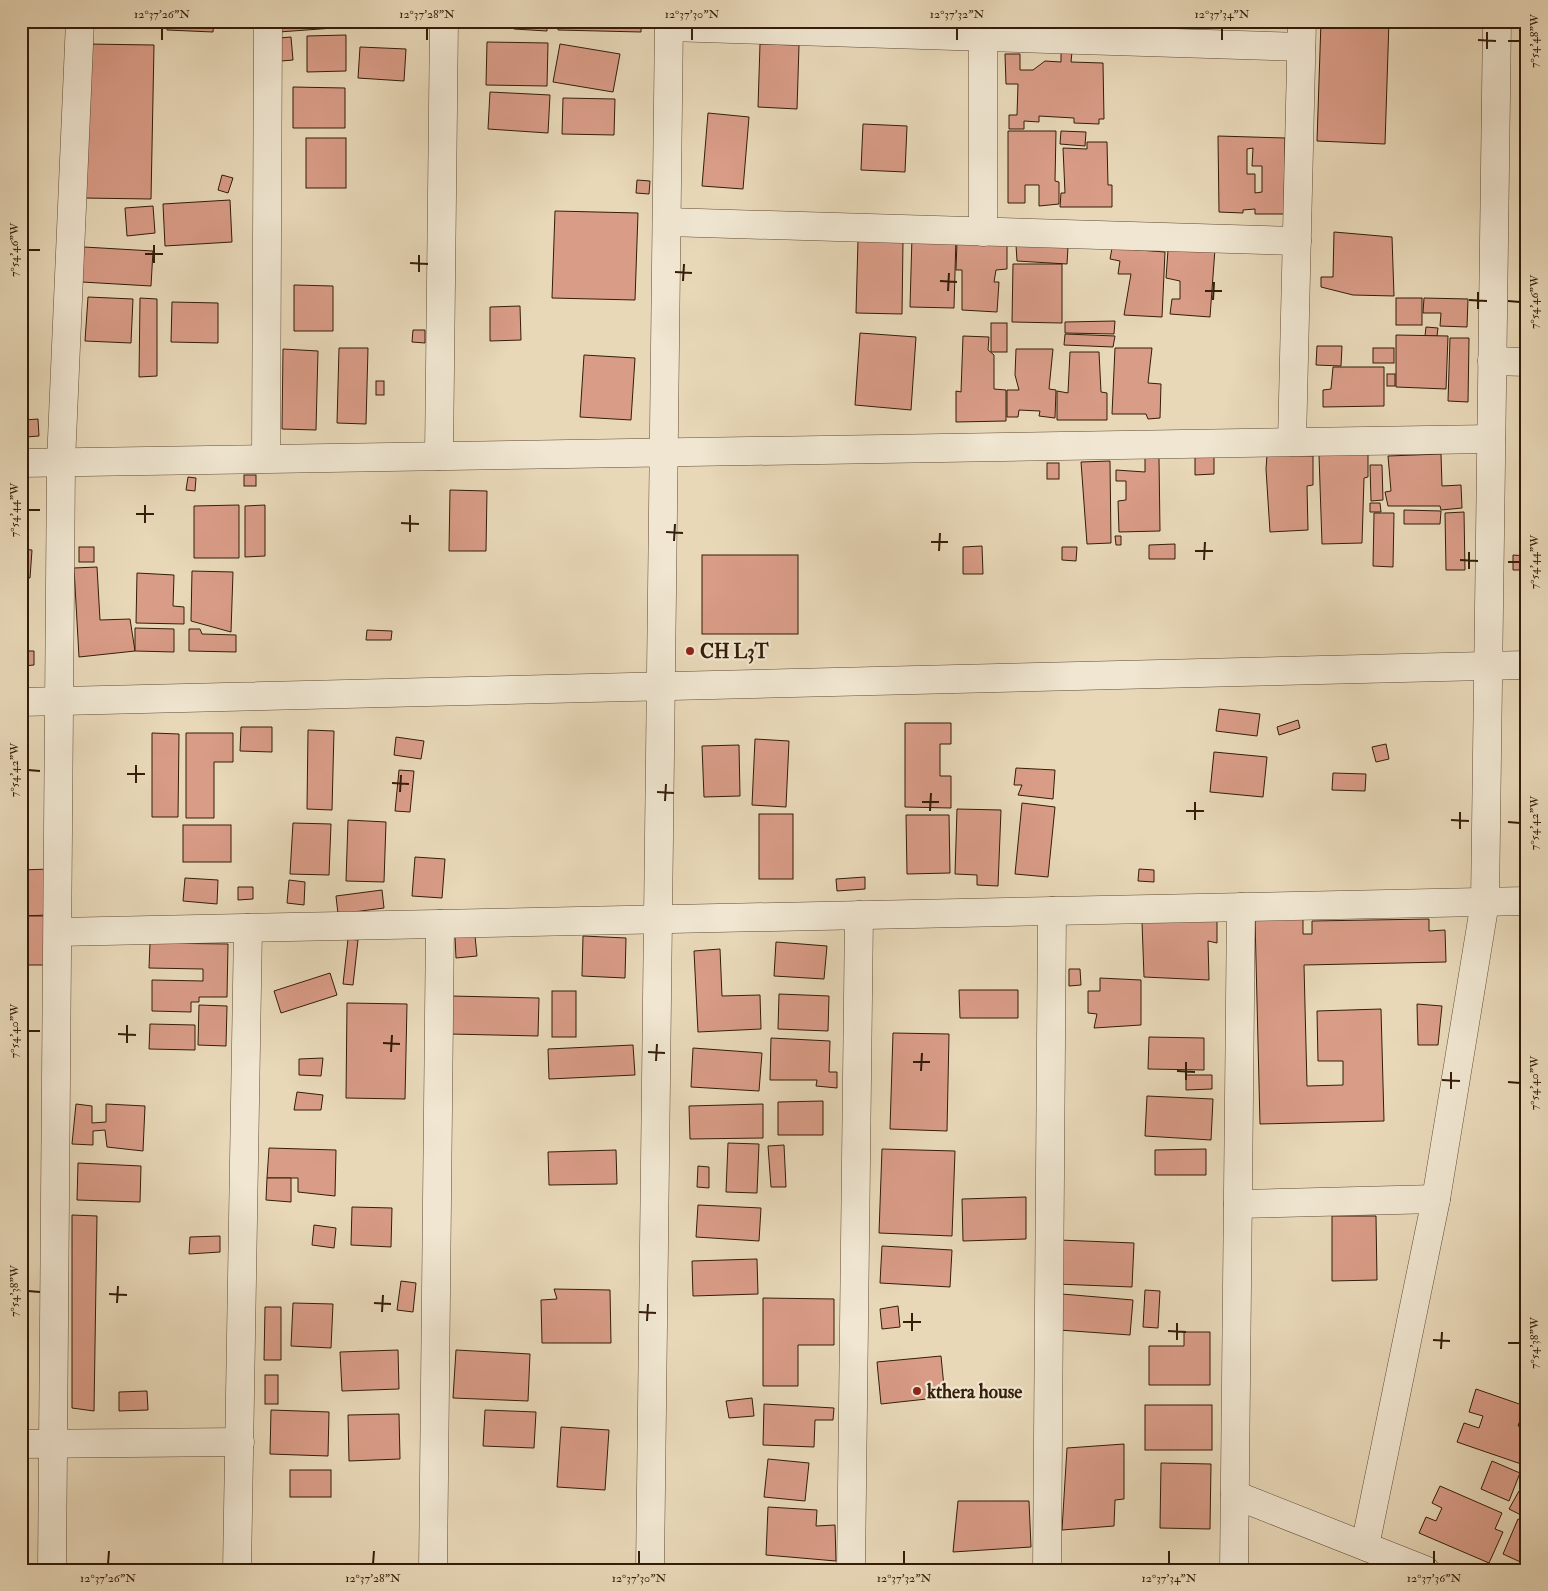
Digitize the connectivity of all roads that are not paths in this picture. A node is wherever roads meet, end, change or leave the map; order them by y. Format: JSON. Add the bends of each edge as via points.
{"nodes":[{"id":1,"x":80,"y":21,"type":"edge"},
{"id":2,"x":268,"y":21,"type":"edge"},
{"id":3,"x":444,"y":21,"type":"edge"},
{"id":4,"x":1497,"y":21,"type":"edge"},
{"id":5,"x":669,"y":24,"type":"edge"},
{"id":6,"x":871,"y":27,"type":"edge"},
{"id":7,"x":1301,"y":34,"type":"edge"},
{"id":8,"x":983,"y":37,"type":"junction"},
{"id":9,"x":667,"y":222,"type":"junction"},
{"id":10,"x":983,"y":232,"type":"junction"},
{"id":11,"x":1297,"y":241,"type":"junction"},
{"id":12,"x":1492,"y":361,"type":"junction"},
{"id":13,"x":1527,"y":362,"type":"edge"},
{"id":14,"x":1491,"y":439,"type":"junction"},
{"id":15,"x":1292,"y":442,"type":"junction"},
{"id":16,"x":664,"y":452,"type":"junction"},
{"id":17,"x":439,"y":456,"type":"junction"},
{"id":18,"x":266,"y":458,"type":"junction"},
{"id":19,"x":62,"y":462,"type":"junction"},
{"id":20,"x":21,"y":463,"type":"edge"},
{"id":21,"x":1527,"y":665,"type":"edge"},
{"id":22,"x":1487,"y":666,"type":"junction"},
{"id":23,"x":662,"y":686,"type":"junction"},
{"id":24,"x":60,"y":701,"type":"junction"},
{"id":25,"x":21,"y":702,"type":"edge"},
{"id":26,"x":1527,"y":901,"type":"edge"},
{"id":27,"x":1485,"y":902,"type":"junction"},
{"id":28,"x":1241,"y":907,"type":"junction"},
{"id":29,"x":1052,"y":911,"type":"junction"},
{"id":30,"x":859,"y":915,"type":"junction"},
{"id":31,"x":659,"y":919,"type":"junction"},
{"id":32,"x":440,"y":924,"type":"junction"},
{"id":33,"x":248,"y":928,"type":"junction"},
{"id":34,"x":58,"y":932,"type":"junction"},
{"id":35,"x":1436,"y":1198,"type":"junction"},
{"id":36,"x":1238,"y":1204,"type":"junction"},
{"id":37,"x":240,"y":1442,"type":"junction"},
{"id":38,"x":21,"y":1444,"type":"edge"},
{"id":39,"x":54,"y":1444,"type":"junction"},
{"id":40,"x":1235,"y":1495,"type":"junction"},
{"id":41,"x":1365,"y":1546,"type":"junction"},
{"id":42,"x":52,"y":1570,"type":"edge"},
{"id":43,"x":237,"y":1570,"type":"edge"},
{"id":44,"x":433,"y":1570,"type":"edge"},
{"id":45,"x":650,"y":1570,"type":"edge"},
{"id":46,"x":851,"y":1570,"type":"edge"},
{"id":47,"x":1046,"y":1570,"type":"edge"},
{"id":48,"x":1234,"y":1570,"type":"edge"},
{"id":49,"x":1425,"y":1570,"type":"edge"}],
"edges":[{"from":1,"to":19,"type":"street"},
{"from":2,"to":18,"type":"street"},
{"from":3,"to":17,"type":"street"},
{"from":4,"to":12,"type":"street"},
{"from":5,"to":6,"type":"street"},
{"from":5,"to":9,"type":"street"},
{"from":6,"to":8,"type":"street"},
{"from":7,"to":8,"type":"street"},
{"from":7,"to":11,"type":"street"},
{"from":8,"to":10,"type":"street"},
{"from":9,"to":10,"type":"street"},
{"from":9,"to":16,"type":"street"},
{"from":10,"to":11,"type":"street"},
{"from":11,"to":15,"type":"street"},
{"from":12,"to":13,"type":"street"},
{"from":12,"to":14,"type":"street"},
{"from":14,"to":15,"type":"street"},
{"from":14,"to":22,"type":"street"},
{"from":15,"to":16,"type":"street"},
{"from":16,"to":17,"type":"street"},
{"from":16,"to":23,"type":"street"},
{"from":17,"to":18,"type":"street"},
{"from":18,"to":19,"type":"street"},
{"from":19,"to":20,"type":"street"},
{"from":19,"to":24,"type":"street"},
{"from":21,"to":22,"type":"street"},
{"from":22,"to":23,"type":"street"},
{"from":22,"to":27,"type":"street"},
{"from":23,"to":24,"type":"street"},
{"from":23,"to":31,"type":"street"},
{"from":24,"to":25,"type":"street"},
{"from":24,"to":34,"type":"street"},
{"from":26,"to":27,"type":"street"},
{"from":27,"to":28,"type":"street"},
{"from":27,"to":35,"type":"street"},
{"from":28,"to":29,"type":"street"},
{"from":28,"to":36,"type":"street"},
{"from":29,"to":30,"type":"street"},
{"from":29,"to":47,"type":"street"},
{"from":30,"to":31,"type":"street"},
{"from":30,"to":46,"type":"street"},
{"from":31,"to":32,"type":"street"},
{"from":31,"to":45,"type":"street"},
{"from":32,"to":33,"type":"street"},
{"from":32,"to":44,"type":"street"},
{"from":33,"to":34,"type":"street"},
{"from":33,"to":37,"type":"street"},
{"from":34,"to":39,"type":"street"},
{"from":35,"to":36,"type":"street"},
{"from":35,"to":41,"type":"street"},
{"from":36,"to":40,"type":"street"},
{"from":37,"to":39,"type":"street"},
{"from":37,"to":43,"type":"street"},
{"from":38,"to":39,"type":"street"},
{"from":39,"to":42,"type":"street"},
{"from":40,"to":41,"type":"street"},
{"from":40,"to":48,"type":"street"},
{"from":41,"to":49,"type":"street"}]}
